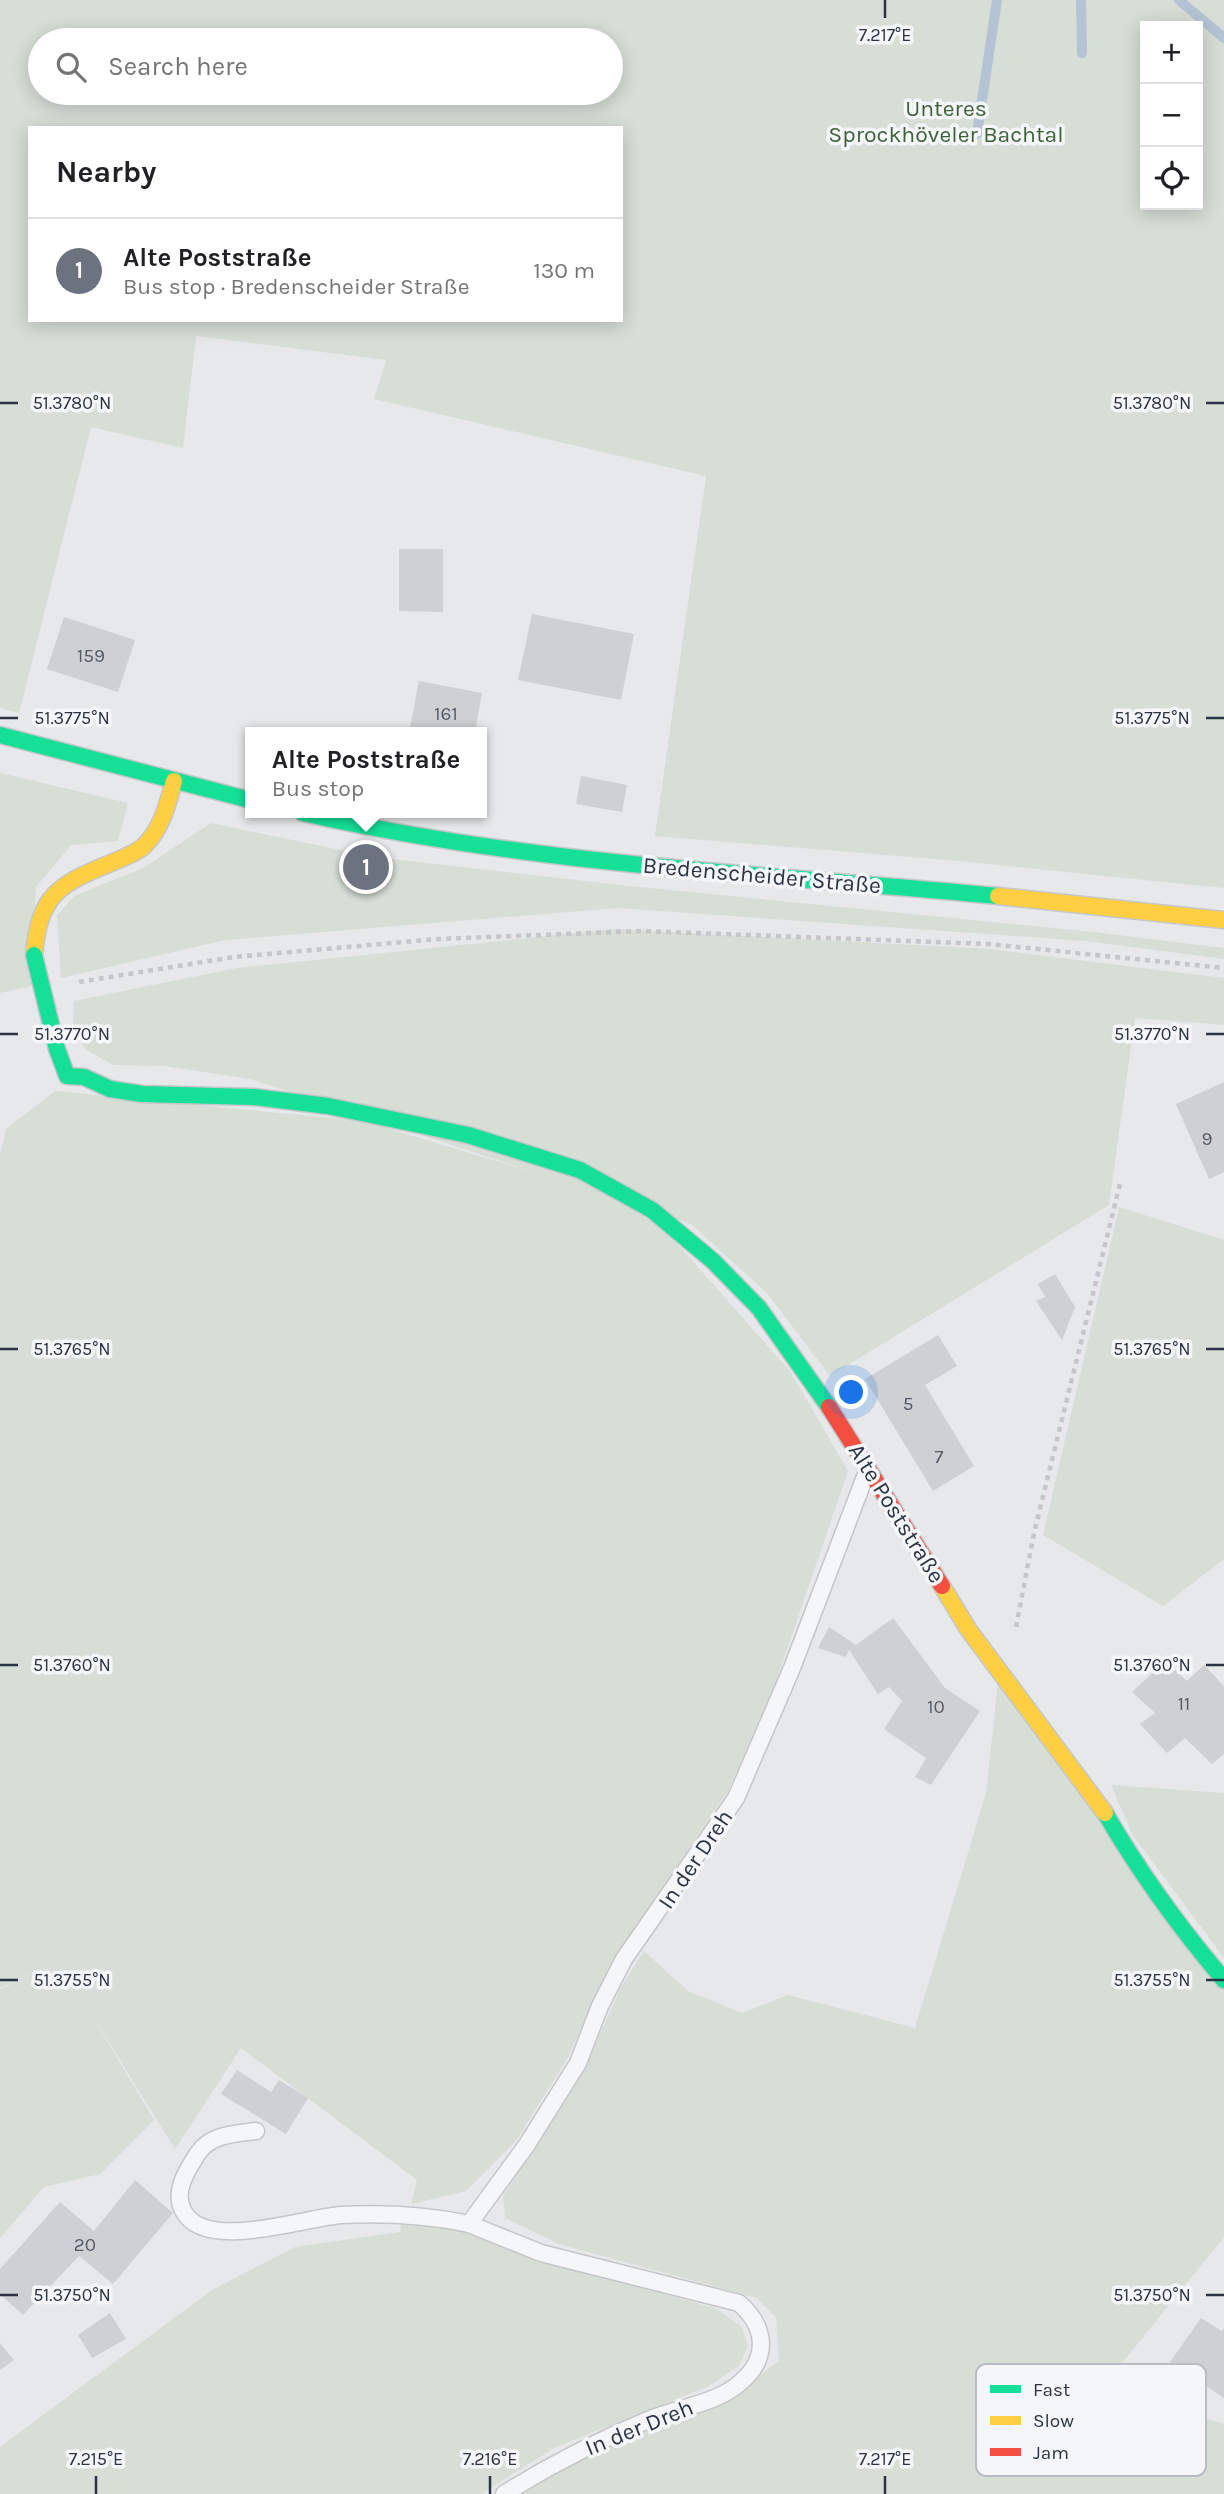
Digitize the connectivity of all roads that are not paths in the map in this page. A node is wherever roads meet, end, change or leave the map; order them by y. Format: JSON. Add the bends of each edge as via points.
{"nodes":[{"id":1,"x":0,"y":735,"type":"edge"},
{"id":2,"x":174,"y":781,"type":"junction"},
{"id":3,"x":245,"y":799,"type":"edge"},
{"id":4,"x":323,"y":818,"type":"edge"},
{"id":5,"x":1224,"y":920,"type":"edge"},
{"id":6,"x":869,"y":1466,"type":"junction"},
{"id":7,"x":1224,"y":1980,"type":"edge"},
{"id":8,"x":256,"y":2131,"type":"dead end"},
{"id":9,"x":469,"y":2224,"type":"junction"},
{"id":10,"x":504,"y":2494,"type":"edge"}],
"edges":[{"from":1,"to":2,"type":"street"},
{"from":2,"to":3,"type":"street"},
{"from":2,"to":6,"type":"street","name":"Alte Poststraße","bridge":true,"via":[[167,806],[145,846],[72,880],[44,903],[37,918],[34,956],[67,1076],[95,1080],[110,1089],[169,1096],[328,1106],[468,1135],[580,1170],[652,1210],[741,1287]]},
{"from":4,"to":5,"type":"street","name":"Bredenscheider Straße","via":[[447,841],[645,864]]},
{"from":6,"to":7,"type":"street","name":"Alte Poststraße","via":[[968,1629],[1097,1799],[1177,1924]]},
{"from":6,"to":9,"type":"lane","name":"In der Dreh","via":[[792,1668],[736,1798],[624,1959],[578,2063]]},
{"from":8,"to":9,"type":"lane","name":"In der Dreh","via":[[224,2135],[201,2148],[188,2170],[180,2201],[186,2216],[198,2227],[241,2231],[342,2215],[414,2215]]},
{"from":9,"to":10,"type":"lane","name":"In der Dreh","via":[[541,2253],[739,2304],[754,2316],[760,2330],[756,2366],[741,2382],[719,2396],[650,2419],[556,2461]]}]}
